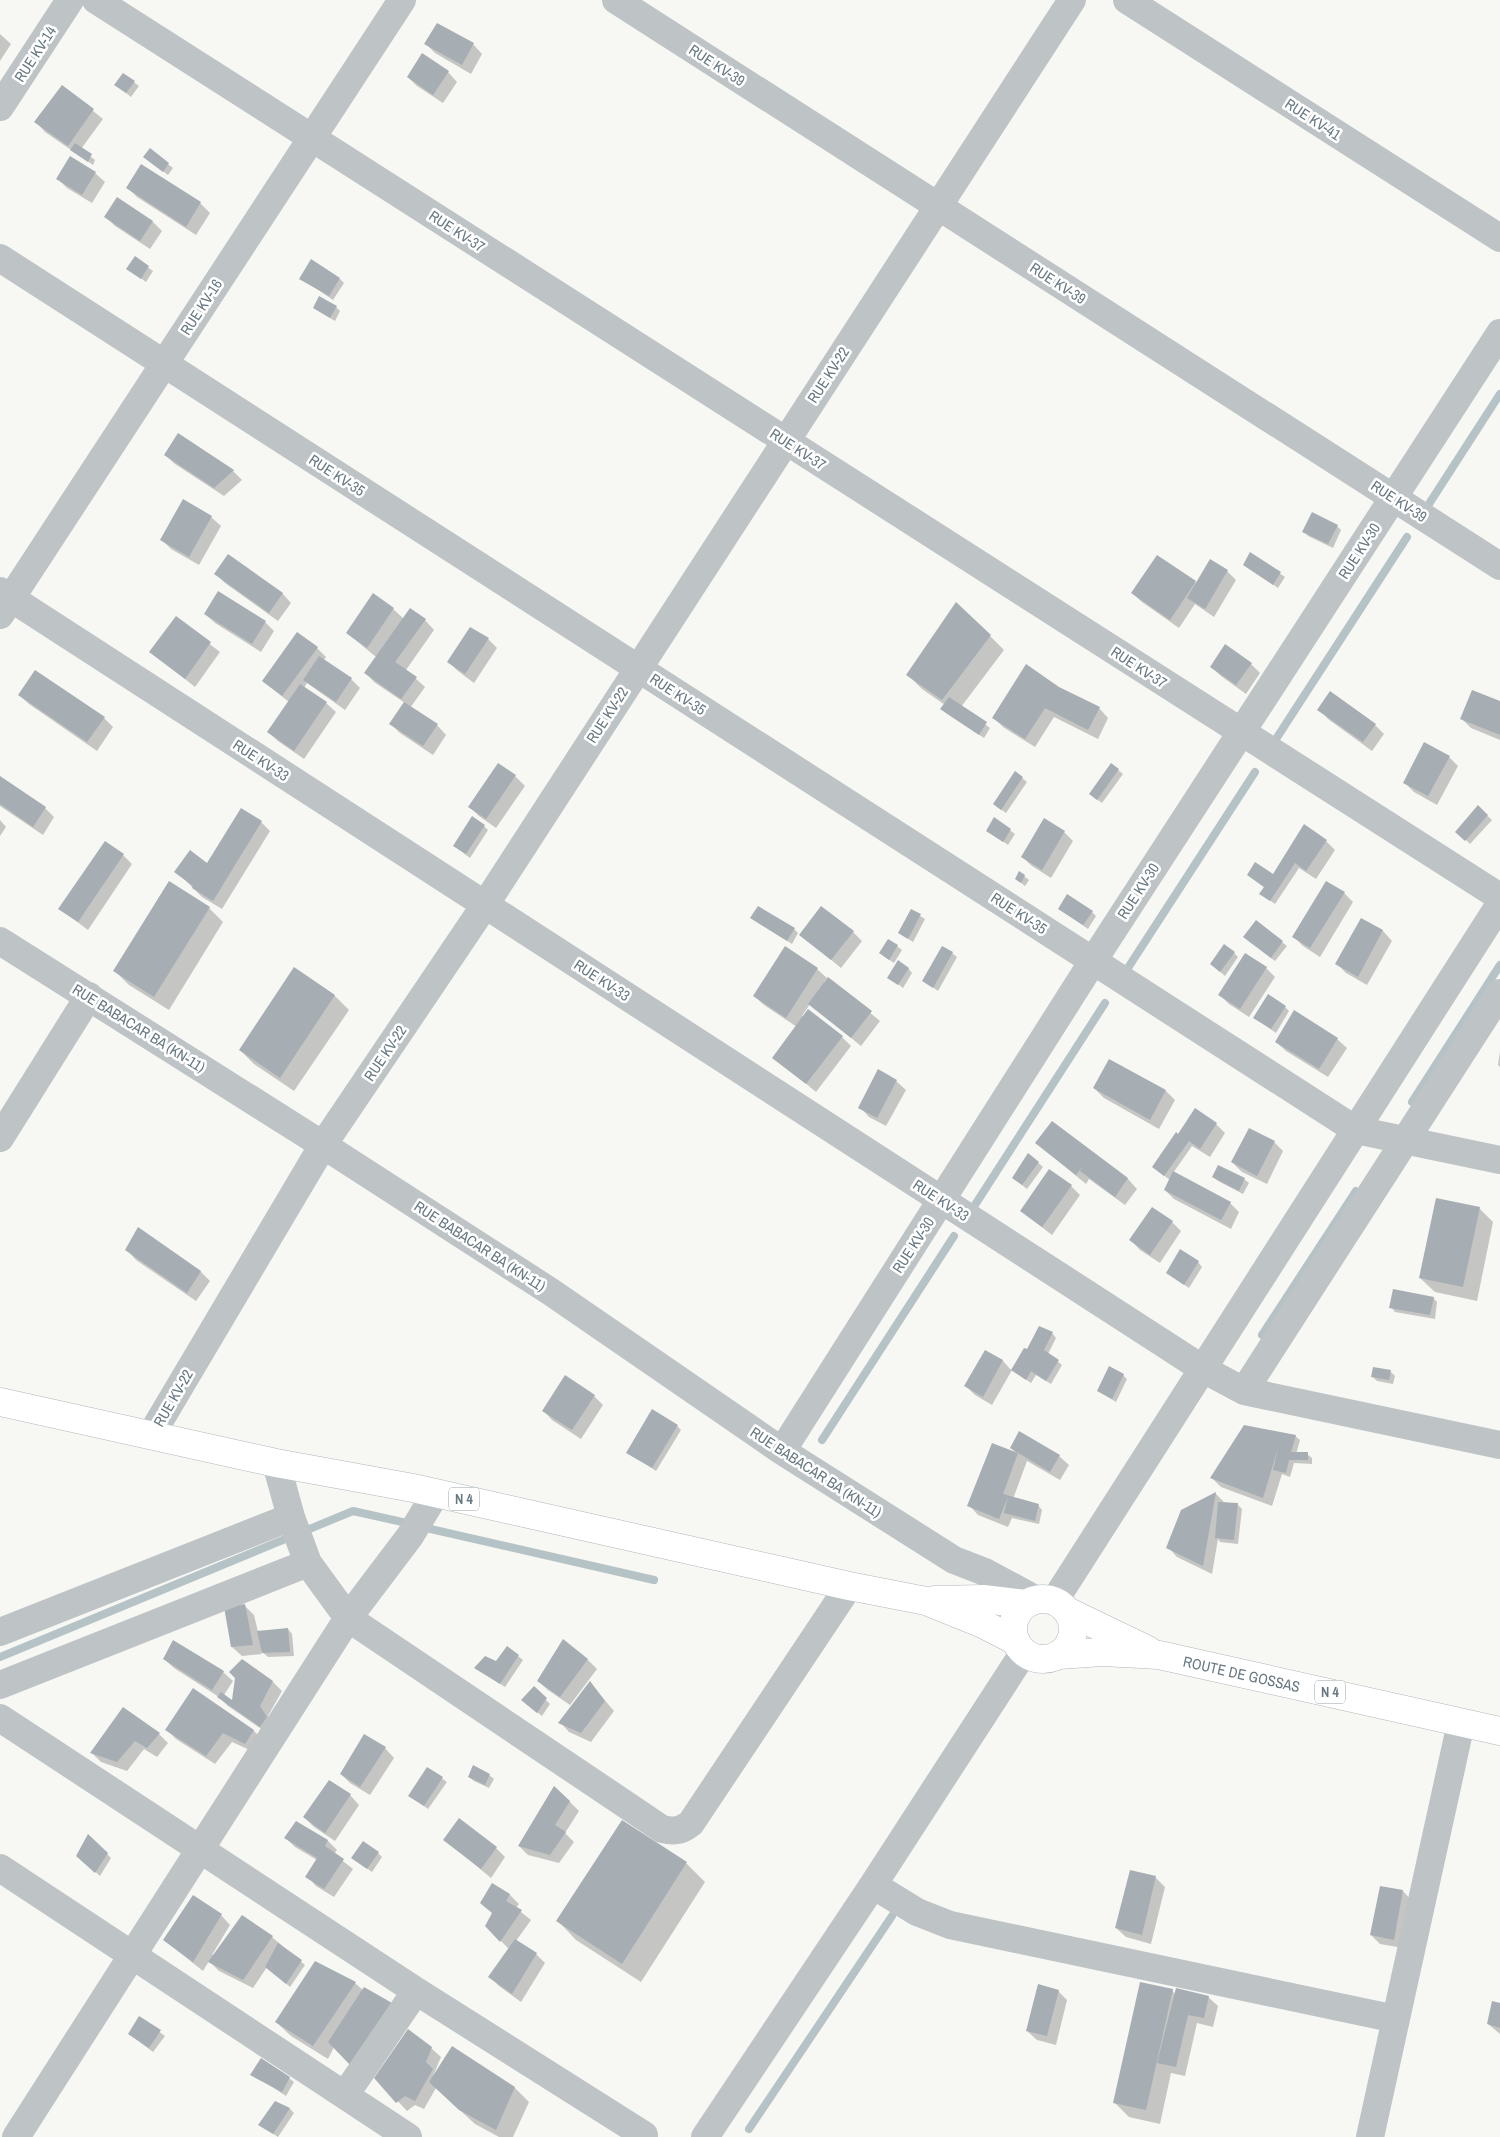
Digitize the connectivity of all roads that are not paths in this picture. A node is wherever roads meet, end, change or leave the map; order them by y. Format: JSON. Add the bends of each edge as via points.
{"nodes":[{"id":1,"x":70,"y":0,"type":"edge"},
{"id":2,"x":96,"y":0,"type":"edge"},
{"id":3,"x":402,"y":0,"type":"edge"},
{"id":4,"x":616,"y":0,"type":"edge"},
{"id":5,"x":1072,"y":0,"type":"edge"},
{"id":6,"x":1127,"y":0,"type":"edge"},
{"id":7,"x":0,"y":107,"type":"edge"},
{"id":8,"x":312,"y":138,"type":"junction"},
{"id":9,"x":938,"y":206,"type":"junction"},
{"id":10,"x":1500,"y":238,"type":"edge"},
{"id":11,"x":0,"y":258,"type":"edge"},
{"id":12,"x":1500,"y":333,"type":"edge"},
{"id":13,"x":164,"y":364,"type":"junction"},
{"id":14,"x":785,"y":440,"type":"junction"},
{"id":15,"x":1394,"y":498,"type":"junction"},
{"id":16,"x":1500,"y":566,"type":"edge"},
{"id":17,"x":4,"y":601,"type":"edge"},
{"id":18,"x":637,"y":668,"type":"junction"},
{"id":19,"x":1241,"y":732,"type":"junction"},
{"id":20,"x":1500,"y":897,"type":"edge"},
{"id":21,"x":485,"y":904,"type":"junction"},
{"id":22,"x":1500,"y":904,"type":"edge"},
{"id":23,"x":0,"y":941,"type":"edge"},
{"id":24,"x":1093,"y":961,"type":"junction"},
{"id":25,"x":1500,"y":994,"type":"edge"},
{"id":26,"x":89,"y":996,"type":"junction"},
{"id":27,"x":1356,"y":1130,"type":"junction"},
{"id":28,"x":0,"y":1138,"type":"edge"},
{"id":29,"x":1405,"y":1140,"type":"junction"},
{"id":30,"x":323,"y":1144,"type":"junction"},
{"id":31,"x":1500,"y":1160,"type":"edge"},
{"id":32,"x":942,"y":1200,"type":"junction"},
{"id":33,"x":1203,"y":1369,"type":"junction"},
{"id":34,"x":1244,"y":1391,"type":"junction"},
{"id":35,"x":0,"y":1402,"type":"edge"},
{"id":36,"x":151,"y":1435,"type":"junction"},
{"id":37,"x":1500,"y":1445,"type":"edge"},
{"id":38,"x":782,"y":1451,"type":"junction"},
{"id":39,"x":276,"y":1463,"type":"junction"},
{"id":40,"x":430,"y":1502,"type":"junction"},
{"id":41,"x":299,"y":1540,"type":"junction"},
{"id":42,"x":954,"y":1560,"type":"junction"},
{"id":43,"x":849,"y":1586,"type":"junction"},
{"id":44,"x":983,"y":1599,"type":"junction"},
{"id":45,"x":926,"y":1601,"type":"junction"},
{"id":46,"x":1045,"y":1604,"type":"junction"},
{"id":47,"x":348,"y":1618,"type":"junction"},
{"id":48,"x":0,"y":1631,"type":"edge"},
{"id":49,"x":1020,"y":1646,"type":"junction"},
{"id":50,"x":1058,"y":1655,"type":"junction"},
{"id":51,"x":1159,"y":1655,"type":"junction"},
{"id":52,"x":0,"y":1685,"type":"edge"},
{"id":53,"x":0,"y":1718,"type":"edge"},
{"id":54,"x":1461,"y":1723,"type":"junction"},
{"id":55,"x":1500,"y":1731,"type":"edge"},
{"id":56,"x":201,"y":1850,"type":"junction"},
{"id":57,"x":0,"y":1868,"type":"edge"},
{"id":58,"x":873,"y":1885,"type":"junction"},
{"id":59,"x":133,"y":1956,"type":"junction"},
{"id":60,"x":416,"y":1991,"type":"junction"},
{"id":61,"x":1396,"y":2019,"type":"junction"},
{"id":62,"x":345,"y":2095,"type":"junction"},
{"id":63,"x":644,"y":2135,"type":"dead end"},
{"id":64,"x":16,"y":2137,"type":"edge"},
{"id":65,"x":408,"y":2137,"type":"edge"},
{"id":66,"x":705,"y":2137,"type":"edge"},
{"id":67,"x":1370,"y":2137,"type":"edge"}],
"edges":[{"from":1,"to":7,"type":"street","name":"RUE KV-14"},
{"from":2,"to":8,"type":"street","name":"RUE KV-37"},
{"from":3,"to":8,"type":"street","name":"RUE KV-16"},
{"from":4,"to":9,"type":"street","name":"RUE KV-39"},
{"from":5,"to":9,"type":"street","name":"RUE KV-22"},
{"from":6,"to":10,"type":"street","name":"RUE KV-41"},
{"from":8,"to":13,"type":"street","name":"RUE KV-16"},
{"from":8,"to":14,"type":"street","name":"RUE KV-37"},
{"from":9,"to":14,"type":"street","name":"RUE KV-22"},
{"from":9,"to":15,"type":"street","name":"RUE KV-39"},
{"from":11,"to":13,"type":"street","name":"RUE KV-35"},
{"from":12,"to":15,"type":"street","name":"RUE KV-30"},
{"from":13,"to":17,"type":"street","name":"RUE KV-16"},
{"from":13,"to":18,"type":"street","name":"RUE KV-35"},
{"from":14,"to":18,"type":"street","name":"RUE KV-22"},
{"from":14,"to":19,"type":"street","name":"RUE KV-37"},
{"from":15,"to":16,"type":"street","name":"RUE KV-39"},
{"from":15,"to":19,"type":"street","name":"RUE KV-30"},
{"from":17,"to":21,"type":"street","name":"RUE KV-33"},
{"from":18,"to":21,"type":"street","name":"RUE KV-22"},
{"from":18,"to":24,"type":"street","name":"RUE KV-35"},
{"from":19,"to":20,"type":"street","name":"RUE KV-37"},
{"from":19,"to":24,"type":"street","name":"RUE KV-30"},
{"from":21,"to":30,"type":"street","name":"RUE KV-22"},
{"from":21,"to":32,"type":"street","name":"RUE KV-33"},
{"from":22,"to":27,"type":"street"},
{"from":23,"to":26,"type":"street","name":"RUE BABACAR BA (KN-11)"},
{"from":24,"to":27,"type":"street","name":"RUE KV-35"},
{"from":24,"to":32,"type":"street","name":"RUE KV-30"},
{"from":25,"to":29,"type":"street"},
{"from":26,"to":28,"type":"street"},
{"from":26,"to":30,"type":"street","name":"RUE BABACAR BA (KN-11)"},
{"from":27,"to":29,"type":"street"},
{"from":27,"to":33,"type":"street"},
{"from":29,"to":31,"type":"street"},
{"from":29,"to":34,"type":"street"},
{"from":30,"to":36,"type":"street","name":"RUE KV-22"},
{"from":30,"to":38,"type":"street","name":"RUE BABACAR BA (KN-11)","via":[[551,1292]]},
{"from":32,"to":33,"type":"street","name":"RUE KV-33"},
{"from":32,"to":38,"type":"street","name":"RUE KV-30"},
{"from":33,"to":34,"type":"street","name":"RUE KV-33"},
{"from":33,"to":46,"type":"street"},
{"from":34,"to":37,"type":"street","name":"RUE KV-33"},
{"from":35,"to":36,"type":"main road","number":"N 4"},
{"from":36,"to":39,"type":"main road","number":"N 4"},
{"from":38,"to":42,"type":"street","name":"RUE BABACAR BA (KN-11)"},
{"from":39,"to":40,"type":"main road","number":"N 4"},
{"from":39,"to":41,"type":"street"},
{"from":40,"to":43,"type":"main road","number":"N 4"},
{"from":40,"to":47,"type":"street","via":[[410,1536]]},
{"from":41,"to":47,"type":"street"},
{"from":41,"to":48,"type":"street"},
{"from":41,"to":52,"type":"street"},
{"from":42,"to":44,"type":"street"},
{"from":42,"to":46,"type":"street","via":[[985,1572]]},
{"from":43,"to":45,"type":"main road","number":"N 4"},
{"from":43,"to":47,"type":"street","via":[[691,1823],[683,1830],[672,1832],[662,1829]]},
{"from":44,"to":45,"type":"main road","number":"N 4"},
{"from":44,"to":46,"type":"main road","number":"N 4"},
{"from":45,"to":49,"type":"main road","number":"N 4","via":[[983,1624]]},
{"from":46,"to":49,"type":"main road","via":[[1018,1611],[1013,1631]]},
{"from":46,"to":50,"type":"main road","via":[[1072,1618],[1072,1635],[1065,1650]]},
{"from":46,"to":51,"type":"main road","number":"N 4"},
{"from":47,"to":56,"type":"street"},
{"from":49,"to":50,"type":"main road","number":"N 4","via":[[1040,1659]]},
{"from":49,"to":58,"type":"street"},
{"from":50,"to":51,"type":"main road","number":"N 4","via":[[1097,1652]]},
{"from":51,"to":54,"type":"main road","name":"ROUTE DE GOSSAS","number":"N 4"},
{"from":53,"to":56,"type":"street"},
{"from":54,"to":55,"type":"main road","name":"ROUTE DE GOSSAS","number":"N 4"},
{"from":54,"to":61,"type":"street"},
{"from":56,"to":59,"type":"street"},
{"from":56,"to":60,"type":"street"},
{"from":57,"to":59,"type":"street"},
{"from":58,"to":61,"type":"street","via":[[917,1912],[950,1925]]},
{"from":58,"to":66,"type":"street"},
{"from":59,"to":62,"type":"street"},
{"from":59,"to":64,"type":"street"},
{"from":60,"to":62,"type":"street"},
{"from":60,"to":63,"type":"street"},
{"from":61,"to":67,"type":"street"},
{"from":62,"to":65,"type":"street"}]}
